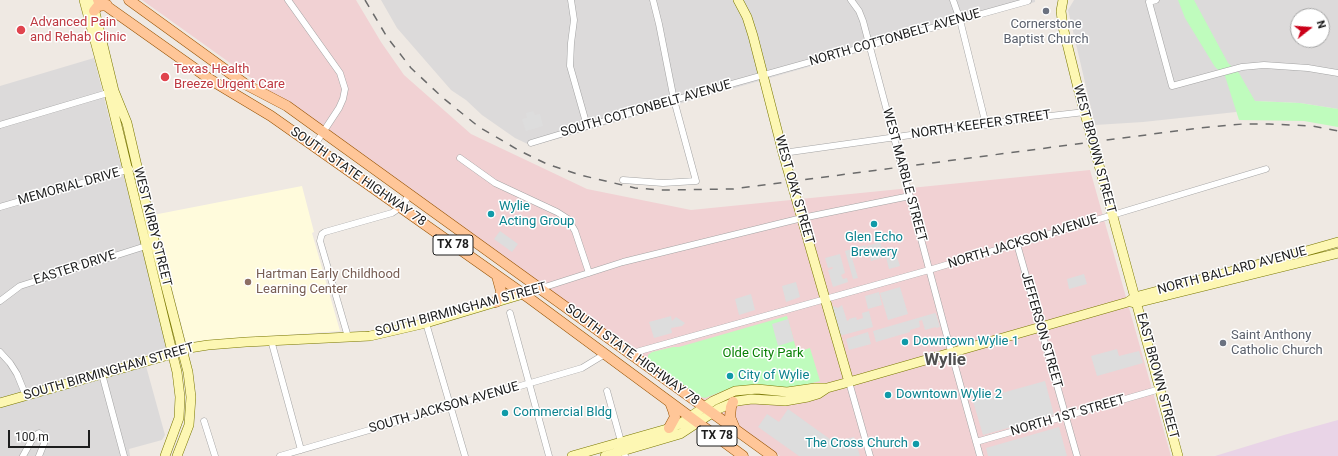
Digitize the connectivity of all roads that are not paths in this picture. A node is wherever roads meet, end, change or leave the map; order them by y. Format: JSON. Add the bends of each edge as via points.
{"nodes":[{"id":1,"x":84,"y":0,"type":"edge"},
{"id":2,"x":92,"y":0,"type":"edge"},
{"id":3,"x":129,"y":0,"type":"edge"},
{"id":4,"x":288,"y":0,"type":"edge"},
{"id":5,"x":571,"y":0,"type":"edge"},
{"id":6,"x":653,"y":0,"type":"edge"},
{"id":7,"x":738,"y":0,"type":"edge"},
{"id":8,"x":851,"y":0,"type":"edge"},
{"id":9,"x":953,"y":0,"type":"edge"},
{"id":10,"x":1063,"y":0,"type":"edge"},
{"id":11,"x":1156,"y":0,"type":"edge"},
{"id":12,"x":1028,"y":1,"type":"edge"},
{"id":13,"x":103,"y":3,"type":"edge"},
{"id":14,"x":94,"y":11,"type":"junction"},
{"id":15,"x":960,"y":20,"type":"junction"},
{"id":16,"x":870,"y":46,"type":"junction"},
{"id":17,"x":222,"y":67,"type":"junction"},
{"id":18,"x":1338,"y":73,"type":"edge"},
{"id":19,"x":762,"y":76,"type":"junction"},
{"id":20,"x":211,"y":80,"type":"junction"},
{"id":21,"x":111,"y":92,"type":"junction"},
{"id":22,"x":674,"y":100,"type":"junction"},
{"id":23,"x":1085,"y":112,"type":"junction"},
{"id":24,"x":0,"y":125,"type":"edge"},
{"id":25,"x":986,"y":125,"type":"junction"},
{"id":26,"x":587,"y":126,"type":"junction"},
{"id":27,"x":323,"y":132,"type":"junction"},
{"id":28,"x":894,"y":137,"type":"junction"},
{"id":29,"x":530,"y":143,"type":"dead end"},
{"id":30,"x":314,"y":146,"type":"junction"},
{"id":31,"x":783,"y":153,"type":"junction"},
{"id":32,"x":460,"y":158,"type":"dead end"},
{"id":33,"x":138,"y":167,"type":"junction"},
{"id":34,"x":1266,"y":169,"type":"dead end"},
{"id":35,"x":127,"y":170,"type":"junction"},
{"id":36,"x":623,"y":180,"type":"dead end"},
{"id":37,"x":410,"y":194,"type":"junction"},
{"id":38,"x":910,"y":196,"type":"junction"},
{"id":39,"x":0,"y":207,"type":"edge"},
{"id":40,"x":401,"y":207,"type":"junction"},
{"id":41,"x":1112,"y":214,"type":"junction"},
{"id":42,"x":802,"y":218,"type":"junction"},
{"id":43,"x":1338,"y":242,"type":"edge"},
{"id":44,"x":150,"y":244,"type":"junction"},
{"id":45,"x":1017,"y":244,"type":"junction"},
{"id":46,"x":1338,"y":253,"type":"edge"},
{"id":47,"x":929,"y":270,"type":"junction"},
{"id":48,"x":589,"y":272,"type":"junction"},
{"id":49,"x":497,"y":276,"type":"junction"},
{"id":50,"x":541,"y":289,"type":"junction"},
{"id":51,"x":523,"y":294,"type":"junction"},
{"id":52,"x":825,"y":299,"type":"junction"},
{"id":53,"x":0,"y":301,"type":"edge"},
{"id":54,"x":1133,"y":301,"type":"junction"},
{"id":55,"x":496,"y":302,"type":"junction"},
{"id":56,"x":510,"y":313,"type":"dead end"},
{"id":57,"x":426,"y":323,"type":"junction"},
{"id":58,"x":1041,"y":327,"type":"junction"},
{"id":59,"x":348,"y":337,"type":"junction"},
{"id":60,"x":272,"y":340,"type":"junction"},
{"id":61,"x":183,"y":349,"type":"junction"},
{"id":62,"x":0,"y":352,"type":"edge"},
{"id":63,"x":951,"y":353,"type":"junction"},
{"id":64,"x":172,"y":354,"type":"junction"},
{"id":65,"x":605,"y":354,"type":"junction"},
{"id":66,"x":629,"y":354,"type":"junction"},
{"id":67,"x":102,"y":374,"type":"junction"},
{"id":68,"x":848,"y":382,"type":"junction"},
{"id":69,"x":529,"y":383,"type":"junction"},
{"id":70,"x":827,"y":388,"type":"junction"},
{"id":71,"x":1160,"y":389,"type":"junction"},
{"id":72,"x":607,"y":391,"type":"dead end"},
{"id":73,"x":26,"y":396,"type":"junction"},
{"id":74,"x":670,"y":402,"type":"junction"},
{"id":75,"x":733,"y":402,"type":"junction"},
{"id":76,"x":0,"y":403,"type":"edge"},
{"id":77,"x":450,"y":407,"type":"junction"},
{"id":78,"x":707,"y":410,"type":"junction"},
{"id":79,"x":1065,"y":417,"type":"junction"},
{"id":80,"x":694,"y":420,"type":"junction"},
{"id":81,"x":204,"y":421,"type":"dead end"},
{"id":82,"x":669,"y":428,"type":"junction"},
{"id":83,"x":735,"y":429,"type":"junction"},
{"id":84,"x":621,"y":442,"type":"junction"},
{"id":85,"x":976,"y":442,"type":"junction"},
{"id":86,"x":301,"y":450,"type":"junction"},
{"id":87,"x":625,"y":454,"type":"edge"},
{"id":88,"x":23,"y":456,"type":"edge"},
{"id":89,"x":39,"y":456,"type":"edge"},
{"id":90,"x":124,"y":456,"type":"edge"},
{"id":91,"x":165,"y":456,"type":"edge"},
{"id":92,"x":177,"y":456,"type":"edge"},
{"id":93,"x":215,"y":456,"type":"edge"},
{"id":94,"x":280,"y":456,"type":"edge"},
{"id":95,"x":464,"y":456,"type":"edge"},
{"id":96,"x":549,"y":456,"type":"edge"},
{"id":97,"x":572,"y":456,"type":"edge"},
{"id":98,"x":605,"y":456,"type":"edge"},
{"id":99,"x":744,"y":456,"type":"edge"},
{"id":100,"x":772,"y":456,"type":"edge"},
{"id":101,"x":870,"y":456,"type":"edge"},
{"id":102,"x":980,"y":456,"type":"edge"},
{"id":103,"x":1077,"y":456,"type":"edge"},
{"id":104,"x":1178,"y":456,"type":"edge"}],
"edges":[{"from":1,"to":21,"type":"main road","name":"WEST KIRBY STREET"},
{"from":2,"to":14,"type":"main road","name":"WEST KIRBY STREET"},
{"from":3,"to":17,"type":"main road","name":"SOUTH STATE HIGHWAY 78","number":"TX 78"},
{"from":4,"to":27,"type":"street","via":[[340,73],[345,89],[339,108]]},
{"from":5,"to":26,"type":"street","via":[[574,20],[570,66]]},
{"from":6,"to":22,"type":"street"},
{"from":7,"to":19,"type":"main road","name":"WEST OAK STREET","via":[[747,18]]},
{"from":8,"to":16,"type":"street","name":"WEST MARBLE STREET","via":[[859,11]]},
{"from":9,"to":15,"type":"street"},
{"from":10,"to":23,"type":"main road","name":"WEST BROWN STREET","via":[[1063,27]]},
{"from":11,"to":18,"type":"street","via":[[1149,2],[1172,86],[1242,67],[1264,65]]},
{"from":12,"to":15,"type":"street","name":"NORTH COTTONBELT AVENUE"},
{"from":13,"to":14,"type":"main road"},
{"from":13,"to":20,"type":"main road","name":"SOUTH STATE HIGHWAY 78","number":"TX 78"},
{"from":14,"to":21,"type":"main road","name":"WEST KIRBY STREET"},
{"from":15,"to":16,"type":"street","name":"NORTH COTTONBELT AVENUE"},
{"from":15,"to":25,"type":"street"},
{"from":16,"to":19,"type":"street","name":"NORTH COTTONBELT AVENUE"},
{"from":16,"to":28,"type":"street","name":"WEST MARBLE STREET"},
{"from":17,"to":20,"type":"main road"},
{"from":17,"to":27,"type":"main road","name":"SOUTH STATE HIGHWAY 78","number":"TX 78","via":[[245,84],[287,106]]},
{"from":19,"to":22,"type":"street","name":"SOUTH COTTONBELT AVENUE"},
{"from":19,"to":31,"type":"main road","name":"WEST OAK STREET"},
{"from":20,"to":30,"type":"main road","name":"SOUTH STATE HIGHWAY 78","number":"TX 78","via":[[271,116]]},
{"from":21,"to":24,"type":"street"},
{"from":21,"to":33,"type":"main road","name":"WEST KIRBY STREET","via":[[127,123]]},
{"from":21,"to":35,"type":"main road","name":"WEST KIRBY STREET"},
{"from":22,"to":26,"type":"street","name":"SOUTH COTTONBELT AVENUE"},
{"from":22,"to":36,"type":"street","via":[[696,181],[663,183]]},
{"from":23,"to":25,"type":"street","name":"NORTH KEEFER STREET"},
{"from":23,"to":41,"type":"main road","name":"WEST BROWN STREET"},
{"from":25,"to":28,"type":"street","name":"NORTH KEEFER STREET"},
{"from":26,"to":29,"type":"street","name":"SOUTH COTTONBELT AVENUE"},
{"from":27,"to":30,"type":"street"},
{"from":27,"to":37,"type":"main road","name":"SOUTH STATE HIGHWAY 78","number":"TX 78"},
{"from":28,"to":31,"type":"street","name":"NORTH KEEFER STREET"},
{"from":28,"to":38,"type":"street","name":"WEST MARBLE STREET"},
{"from":30,"to":40,"type":"main road","name":"SOUTH STATE HIGHWAY 78","number":"TX 78"},
{"from":31,"to":42,"type":"main road","name":"WEST OAK STREET"},
{"from":32,"to":48,"type":"street","via":[[495,183],[568,219],[575,230]]},
{"from":33,"to":35,"type":"street","name":"MEMORIAL DRIVE"},
{"from":33,"to":44,"type":"main road","name":"WEST KIRBY STREET"},
{"from":34,"to":41,"type":"street","name":"NORTH JACKSON AVENUE"},
{"from":35,"to":39,"type":"street","name":"MEMORIAL DRIVE"},
{"from":35,"to":44,"type":"main road","name":"WEST KIRBY STREET"},
{"from":37,"to":40,"type":"street"},
{"from":37,"to":50,"type":"main road","name":"SOUTH STATE HIGHWAY 78","number":"TX 78"},
{"from":38,"to":42,"type":"street","name":"SOUTH BIRMINGHAM STREET"},
{"from":38,"to":47,"type":"street","name":"WEST MARBLE STREET"},
{"from":40,"to":49,"type":"main road","name":"SOUTH STATE HIGHWAY 78","number":"TX 78"},
{"from":40,"to":59,"type":"street","via":[[392,214],[322,234],[320,240]]},
{"from":41,"to":45,"type":"street","name":"NORTH JACKSON AVENUE"},
{"from":41,"to":54,"type":"main road","name":"WEST BROWN STREET"},
{"from":42,"to":48,"type":"street","name":"SOUTH BIRMINGHAM STREET"},
{"from":42,"to":52,"type":"main road","name":"WEST OAK STREET"},
{"from":43,"to":54,"type":"main road","name":"NORTH BALLARD AVENUE"},
{"from":44,"to":53,"type":"street","name":"EASTER DRIVE","via":[[20,286]]},
{"from":44,"to":61,"type":"main road","name":"WEST KIRBY STREET"},
{"from":44,"to":64,"type":"main road","name":"WEST KIRBY STREET"},
{"from":45,"to":47,"type":"street","name":"NORTH JACKSON AVENUE"},
{"from":45,"to":58,"type":"street","name":"JEFFERSON STREET"},
{"from":46,"to":54,"type":"main road","name":"NORTH BALLARD AVENUE"},
{"from":47,"to":52,"type":"street","name":"NORTH JACKSON AVENUE"},
{"from":47,"to":63,"type":"street","name":"WEST MARBLE STREET"},
{"from":48,"to":50,"type":"street","name":"SOUTH BIRMINGHAM STREET"},
{"from":49,"to":51,"type":"main road","name":"SOUTH STATE HIGHWAY 78","number":"TX 78"},
{"from":49,"to":55,"type":"main road","via":[[502,291]]},
{"from":50,"to":51,"type":"street","name":"SOUTH BIRMINGHAM STREET"},
{"from":50,"to":66,"type":"main road","name":"SOUTH STATE HIGHWAY 78","number":"TX 78"},
{"from":51,"to":55,"type":"main road","name":"SOUTH BIRMINGHAM STREET"},
{"from":51,"to":65,"type":"main road","name":"SOUTH STATE HIGHWAY 78","number":"TX 78"},
{"from":52,"to":66,"type":"street"},
{"from":52,"to":68,"type":"main road","name":"WEST OAK STREET"},
{"from":54,"to":58,"type":"main road","name":"NORTH BALLARD AVENUE"},
{"from":54,"to":71,"type":"main road","name":"EAST BROWN STREET"},
{"from":55,"to":57,"type":"main road","name":"SOUTH BIRMINGHAM STREET"},
{"from":56,"to":69,"type":"street"},
{"from":57,"to":59,"type":"main road","name":"SOUTH BIRMINGHAM STREET","via":[[384,333]]},
{"from":57,"to":77,"type":"street"},
{"from":58,"to":63,"type":"main road","name":"NORTH BALLARD AVENUE"},
{"from":58,"to":79,"type":"street","name":"JEFFERSON STREET"},
{"from":59,"to":60,"type":"main road","name":"SOUTH BIRMINGHAM STREET"},
{"from":60,"to":61,"type":"main road","name":"SOUTH BIRMINGHAM STREET"},
{"from":60,"to":86,"type":"street"},
{"from":61,"to":64,"type":"main road","name":"SOUTH BIRMINGHAM STREET"},
{"from":61,"to":92,"type":"main road","name":"WEST KIRBY STREET","via":[[191,397],[189,425]]},
{"from":62,"to":73,"type":"street","via":[[17,374]]},
{"from":63,"to":68,"type":"main road","name":"NORTH BALLARD AVENUE"},
{"from":63,"to":85,"type":"street","name":"WEST MARBLE STREET"},
{"from":64,"to":67,"type":"main road","name":"SOUTH BIRMINGHAM STREET"},
{"from":64,"to":91,"type":"main road","name":"WEST KIRBY STREET","via":[[180,397],[179,418]]},
{"from":65,"to":69,"type":"street","name":"SOUTH JACKSON AVENUE","via":[[582,368]]},
{"from":65,"to":74,"type":"main road","name":"SOUTH STATE HIGHWAY 78","number":"TX 78"},
{"from":66,"to":78,"type":"main road","name":"SOUTH STATE HIGHWAY 78","number":"TX 78"},
{"from":67,"to":73,"type":"main road","name":"SOUTH BIRMINGHAM STREET"},
{"from":67,"to":90,"type":"street"},
{"from":68,"to":70,"type":"main road","name":"NORTH BALLARD AVENUE"},
{"from":68,"to":101,"type":"street"},
{"from":69,"to":77,"type":"street","name":"SOUTH JACKSON AVENUE"},
{"from":69,"to":96,"type":"street"},
{"from":70,"to":75,"type":"main road","via":[[818,394],[785,401],[752,398]]},
{"from":70,"to":78,"type":"main road","via":[[788,392],[741,390],[721,396]]},
{"from":71,"to":79,"type":"street","name":"NORTH 1ST STREET"},
{"from":71,"to":104,"type":"main road","name":"EAST BROWN STREET"},
{"from":72,"to":84,"type":"street"},
{"from":73,"to":76,"type":"main road","name":"SOUTH BIRMINGHAM STREET"},
{"from":74,"to":80,"type":"main road","name":"SOUTH STATE HIGHWAY 78","number":"TX 78"},
{"from":74,"to":82,"type":"main road","via":[[675,417]]},
{"from":75,"to":78,"type":"main road"},
{"from":75,"to":83,"type":"main road","via":[[730,416]]},
{"from":77,"to":86,"type":"street","name":"SOUTH JACKSON AVENUE"},
{"from":77,"to":95,"type":"street"},
{"from":78,"to":80,"type":"main road"},
{"from":78,"to":83,"type":"main road","number":"TX 78"},
{"from":79,"to":85,"type":"street","name":"NORTH 1ST STREET"},
{"from":79,"to":103,"type":"street","name":"JEFFERSON STREET"},
{"from":80,"to":82,"type":"main road"},
{"from":80,"to":87,"type":"main road","via":[[685,431]]},
{"from":80,"to":99,"type":"main road","number":"TX 78"},
{"from":81,"to":93,"type":"street"},
{"from":82,"to":84,"type":"main road"},
{"from":83,"to":100,"type":"main road","number":"TX 78"},
{"from":84,"to":87,"type":"street"},
{"from":84,"to":97,"type":"main road"},
{"from":85,"to":102,"type":"street","name":"WEST MARBLE STREET"},
{"from":86,"to":94,"type":"street","name":"SOUTH JACKSON AVENUE"},
{"from":87,"to":98,"type":"main road"},
{"from":88,"to":89,"type":"street","via":[[34,436],[39,433],[45,441]]}]}
